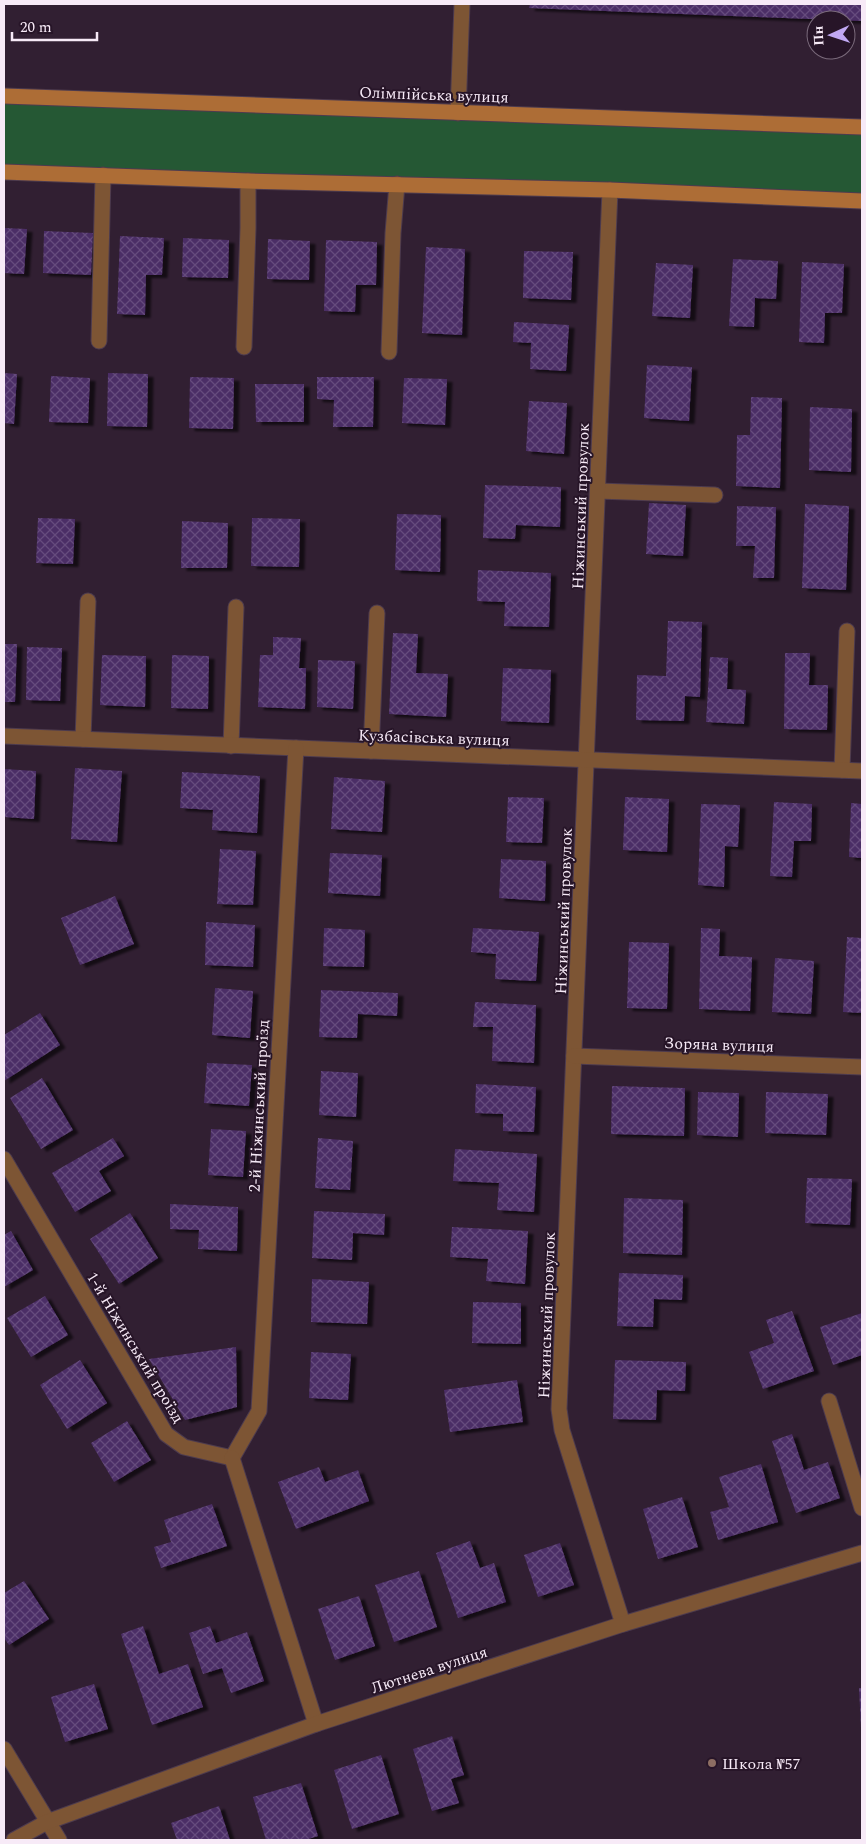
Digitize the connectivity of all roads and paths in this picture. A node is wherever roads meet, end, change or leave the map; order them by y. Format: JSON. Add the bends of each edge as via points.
{"nodes":[{"id":1,"x":462,"y":4,"type":"edge"},
{"id":2,"x":4,"y":96,"type":"edge"},
{"id":3,"x":458,"y":113,"type":"junction"},
{"id":4,"x":862,"y":127,"type":"edge"},
{"id":5,"x":4,"y":172,"type":"edge"},
{"id":6,"x":104,"y":175,"type":"junction"},
{"id":7,"x":248,"y":181,"type":"junction"},
{"id":8,"x":398,"y":184,"type":"junction"},
{"id":9,"x":610,"y":190,"type":"junction"},
{"id":10,"x":862,"y":202,"type":"edge"},
{"id":11,"x":99,"y":341,"type":"dead end"},
{"id":12,"x":244,"y":347,"type":"dead end"},
{"id":13,"x":389,"y":352,"type":"dead end"},
{"id":14,"x":598,"y":491,"type":"junction"},
{"id":15,"x":716,"y":496,"type":"dead end"},
{"id":16,"x":88,"y":601,"type":"dead end"},
{"id":17,"x":236,"y":607,"type":"dead end"},
{"id":18,"x":377,"y":613,"type":"dead end"},
{"id":19,"x":847,"y":631,"type":"dead end"},
{"id":20,"x":4,"y":736,"type":"edge"},
{"id":21,"x":83,"y":739,"type":"junction"},
{"id":22,"x":231,"y":746,"type":"junction"},
{"id":23,"x":296,"y":748,"type":"junction"},
{"id":24,"x":371,"y":752,"type":"junction"},
{"id":25,"x":587,"y":761,"type":"junction"},
{"id":26,"x":842,"y":770,"type":"junction"},
{"id":27,"x":862,"y":771,"type":"edge"},
{"id":28,"x":574,"y":1056,"type":"junction"},
{"id":29,"x":862,"y":1067,"type":"edge"},
{"id":30,"x":4,"y":1159,"type":"edge"},
{"id":31,"x":829,"y":1401,"type":"dead end"},
{"id":32,"x":232,"y":1458,"type":"junction"},
{"id":33,"x":862,"y":1508,"type":"edge"},
{"id":34,"x":862,"y":1553,"type":"edge"},
{"id":35,"x":623,"y":1624,"type":"junction"},
{"id":36,"x":316,"y":1724,"type":"junction"},
{"id":37,"x":4,"y":1749,"type":"edge"},
{"id":38,"x":47,"y":1822,"type":"junction"},
{"id":39,"x":14,"y":1840,"type":"edge"},
{"id":40,"x":59,"y":1840,"type":"edge"}],
"edges":[{"from":1,"to":3,"type":"street"},
{"from":2,"to":3,"type":"main road","name":"Олімпійська вулиця"},
{"from":3,"to":4,"type":"main road","name":"Олімпійська вулиця"},
{"from":5,"to":6,"type":"main road"},
{"from":6,"to":7,"type":"main road"},
{"from":6,"to":11,"type":"street"},
{"from":7,"to":8,"type":"main road"},
{"from":7,"to":12,"type":"street"},
{"from":8,"to":9,"type":"main road"},
{"from":8,"to":13,"type":"street"},
{"from":9,"to":10,"type":"main road"},
{"from":9,"to":14,"type":"street","name":"Ніжинський провулок"},
{"from":14,"to":15,"type":"street"},
{"from":14,"to":25,"type":"street","name":"Ніжинський провулок"},
{"from":16,"to":21,"type":"street"},
{"from":17,"to":22,"type":"street"},
{"from":18,"to":24,"type":"street"},
{"from":19,"to":26,"type":"street"},
{"from":20,"to":21,"type":"street","name":"Кузбасівська вулиця"},
{"from":21,"to":22,"type":"street","name":"Кузбасівська вулиця"},
{"from":22,"to":23,"type":"street","name":"Кузбасівська вулиця"},
{"from":23,"to":24,"type":"street","name":"Кузбасівська вулиця"},
{"from":23,"to":32,"type":"street","name":"2-й Ніжинський проїзд","via":[[258,1411]]},
{"from":24,"to":25,"type":"street","name":"Кузбасівська вулиця"},
{"from":25,"to":26,"type":"street","name":"Кузбасівська вулиця"},
{"from":25,"to":28,"type":"street","name":"Ніжинський провулок"},
{"from":26,"to":27,"type":"street","name":"Кузбасівська вулиця"},
{"from":28,"to":29,"type":"street","name":"Зоряна вулиця"},
{"from":28,"to":35,"type":"street","name":"Ніжинський провулок","via":[[560,1419]]},
{"from":30,"to":32,"type":"street","name":"1-й Ніжинський проїзд","via":[[166,1434],[184,1447]]},
{"from":31,"to":33,"type":"street"},
{"from":32,"to":36,"type":"street"},
{"from":34,"to":35,"type":"street","name":"Лютнева вулиця"},
{"from":35,"to":36,"type":"street","name":"Лютнева вулиця"},
{"from":36,"to":38,"type":"street","name":"Лютнева вулиця"},
{"from":37,"to":38,"type":"street"},
{"from":38,"to":39,"type":"street","name":"Лютнева вулиця"},
{"from":38,"to":40,"type":"street"}]}
